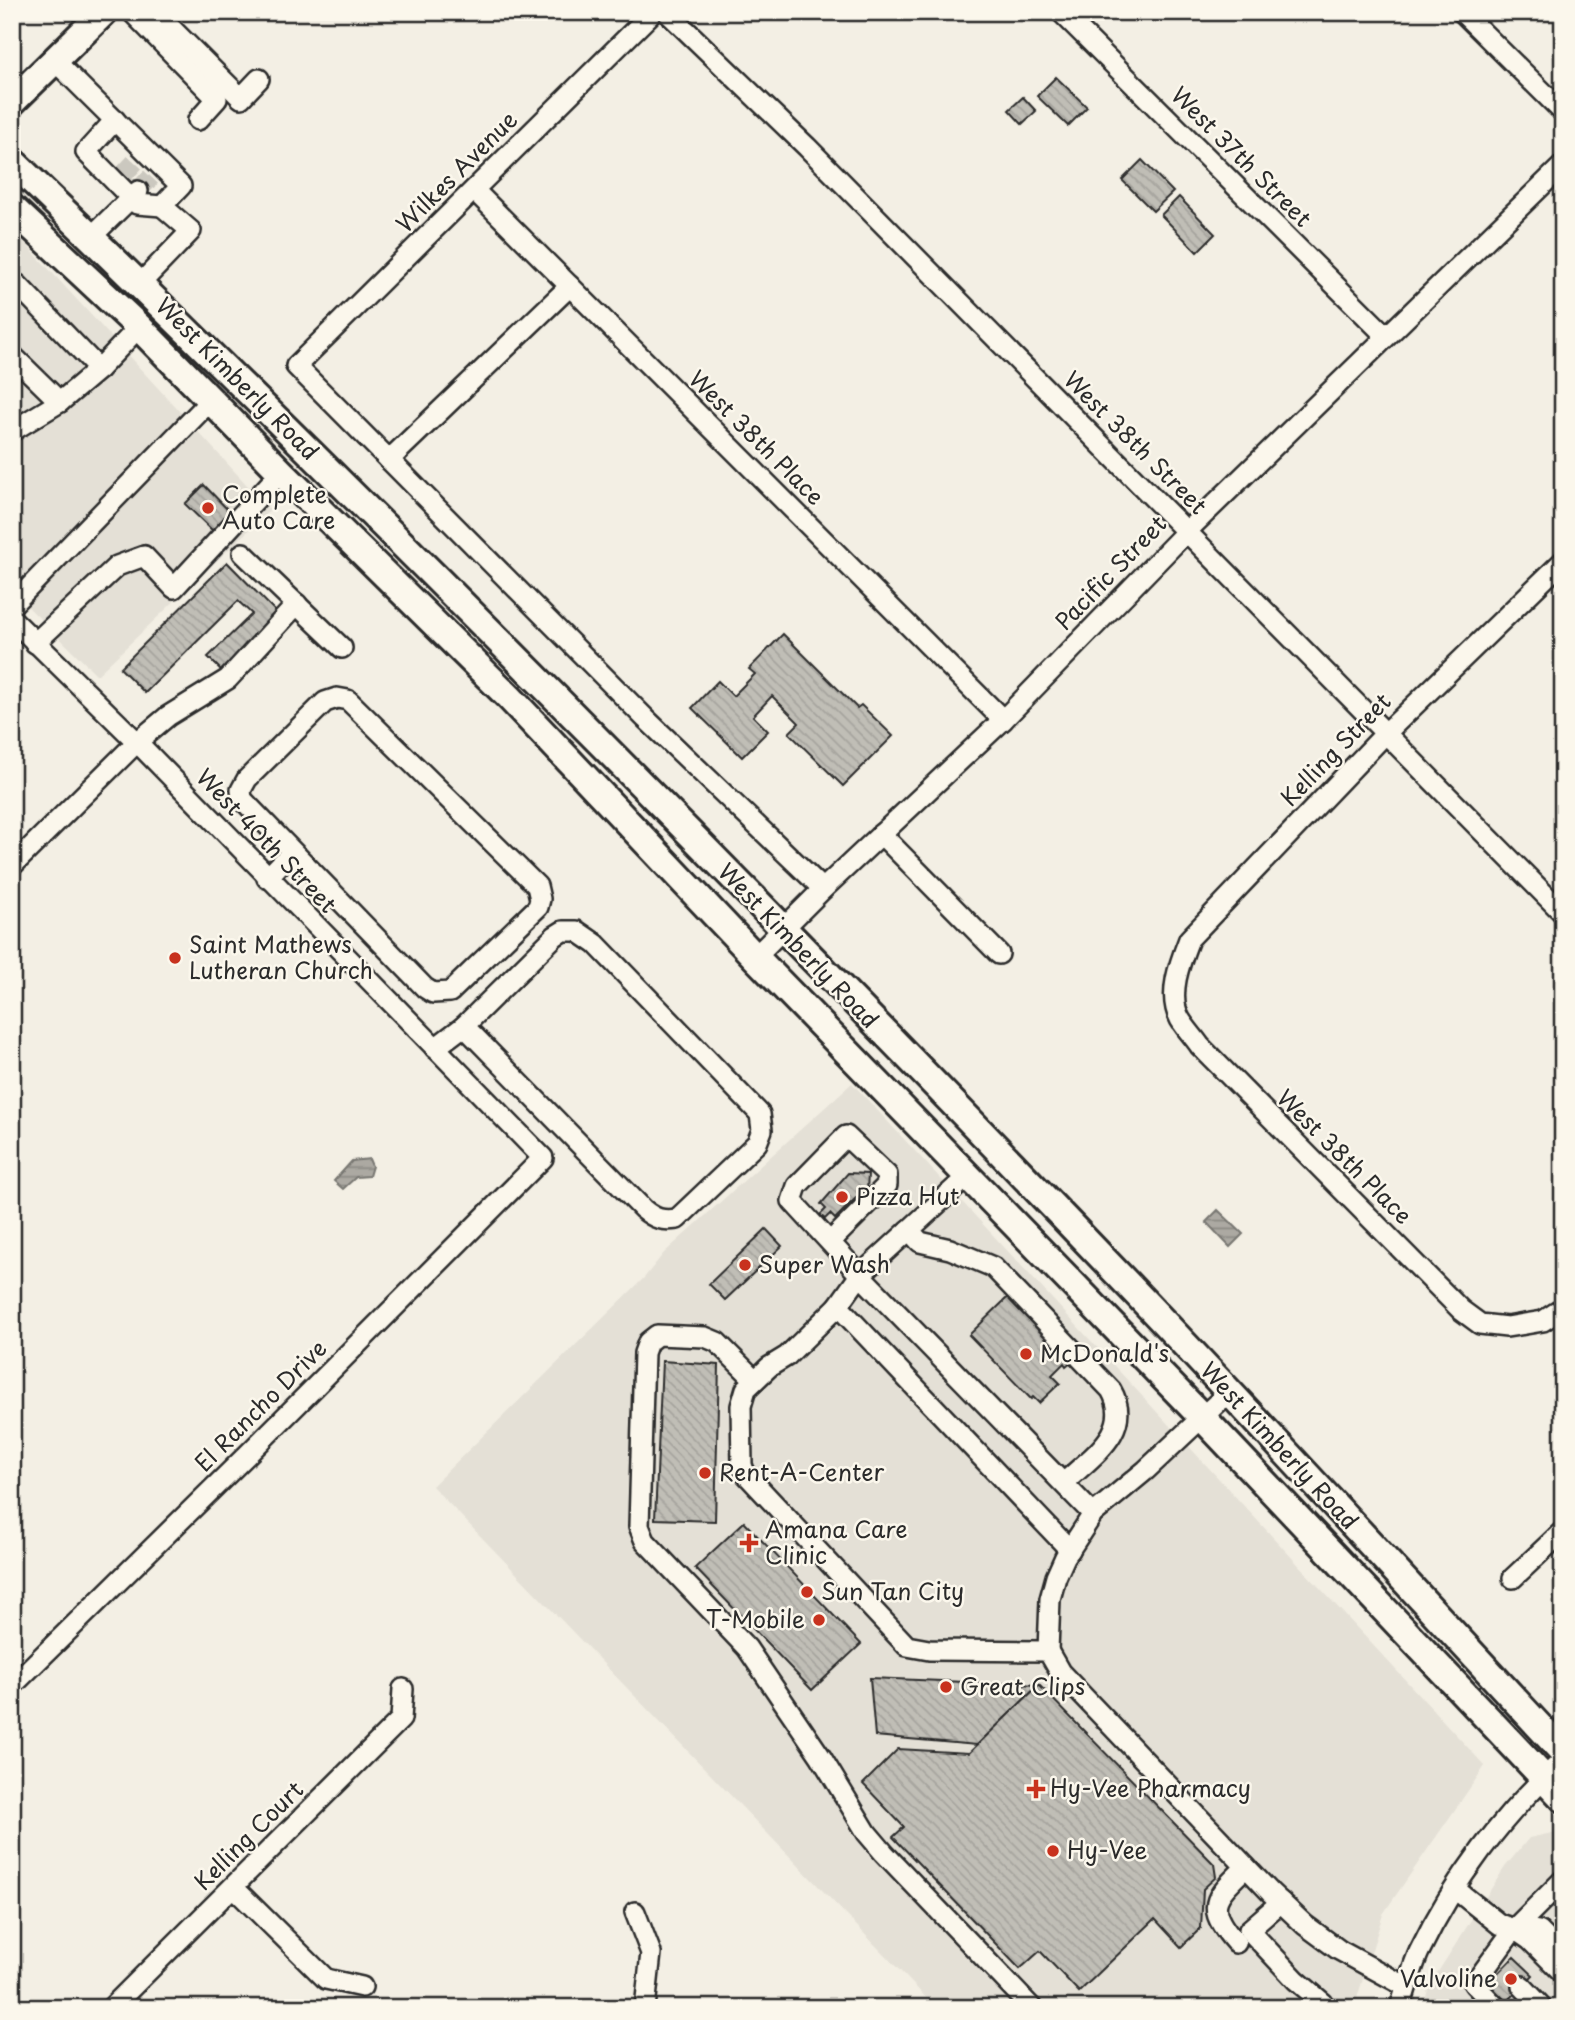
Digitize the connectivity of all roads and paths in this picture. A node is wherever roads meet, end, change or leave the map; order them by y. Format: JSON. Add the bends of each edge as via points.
{"nodes":[{"id":1,"x":104,"y":12,"type":"edge"},
{"id":2,"x":132,"y":12,"type":"edge"},
{"id":3,"x":155,"y":12,"type":"edge"},
{"id":4,"x":653,"y":12,"type":"edge"},
{"id":5,"x":667,"y":12,"type":"edge"},
{"id":6,"x":1061,"y":12,"type":"edge"},
{"id":7,"x":1462,"y":12,"type":"edge"},
{"id":8,"x":55,"y":61,"type":"junction"},
{"id":9,"x":259,"y":79,"type":"dead end"},
{"id":10,"x":12,"y":103,"type":"edge"},
{"id":11,"x":1563,"y":113,"type":"edge"},
{"id":12,"x":115,"y":120,"type":"junction"},
{"id":13,"x":198,"y":120,"type":"dead end"},
{"id":14,"x":12,"y":161,"type":"edge"},
{"id":15,"x":1563,"y":165,"type":"edge"},
{"id":16,"x":474,"y":190,"type":"junction"},
{"id":17,"x":134,"y":195,"type":"junction"},
{"id":18,"x":162,"y":206,"type":"junction"},
{"id":19,"x":12,"y":208,"type":"edge"},
{"id":20,"x":92,"y":237,"type":"junction"},
{"id":21,"x":12,"y":283,"type":"edge"},
{"id":22,"x":140,"y":284,"type":"junction"},
{"id":23,"x":570,"y":286,"type":"junction"},
{"id":24,"x":139,"y":327,"type":"junction"},
{"id":25,"x":1386,"y":336,"type":"junction"},
{"id":26,"x":12,"y":355,"type":"edge"},
{"id":27,"x":99,"y":369,"type":"junction"},
{"id":28,"x":211,"y":400,"type":"junction"},
{"id":29,"x":60,"y":402,"type":"junction"},
{"id":30,"x":12,"y":431,"type":"edge"},
{"id":31,"x":389,"y":460,"type":"junction"},
{"id":32,"x":281,"y":472,"type":"junction"},
{"id":33,"x":1187,"y":531,"type":"junction"},
{"id":34,"x":243,"y":553,"type":"dead end"},
{"id":35,"x":1563,"y":561,"type":"edge"},
{"id":36,"x":297,"y":604,"type":"junction"},
{"id":37,"x":12,"y":605,"type":"edge"},
{"id":38,"x":12,"y":619,"type":"edge"},
{"id":39,"x":35,"y":643,"type":"junction"},
{"id":40,"x":342,"y":648,"type":"dead end"},
{"id":41,"x":1003,"y":720,"type":"junction"},
{"id":42,"x":1387,"y":732,"type":"junction"},
{"id":43,"x":136,"y":743,"type":"junction"},
{"id":44,"x":881,"y":834,"type":"junction"},
{"id":45,"x":292,"y":852,"type":"junction"},
{"id":46,"x":12,"y":866,"type":"edge"},
{"id":47,"x":267,"y":878,"type":"junction"},
{"id":48,"x":823,"y":890,"type":"junction"},
{"id":49,"x":1563,"y":913,"type":"edge"},
{"id":50,"x":783,"y":930,"type":"junction"},
{"id":51,"x":999,"y":954,"type":"dead end"},
{"id":52,"x":755,"y":957,"type":"junction"},
{"id":53,"x":1175,"y":993,"type":"joint"},
{"id":54,"x":464,"y":1026,"type":"junction"},
{"id":55,"x":435,"y":1048,"type":"junction"},
{"id":56,"x":543,"y":1158,"type":"joint"},
{"id":57,"x":968,"y":1176,"type":"junction"},
{"id":58,"x":909,"y":1230,"type":"junction"},
{"id":59,"x":830,"y":1242,"type":"junction"},
{"id":60,"x":860,"y":1275,"type":"junction"},
{"id":61,"x":838,"y":1306,"type":"junction"},
{"id":62,"x":1563,"y":1308,"type":"edge"},
{"id":63,"x":755,"y":1380,"type":"junction"},
{"id":64,"x":1229,"y":1392,"type":"junction"},
{"id":65,"x":1202,"y":1417,"type":"junction"},
{"id":66,"x":1064,"y":1483,"type":"junction"},
{"id":67,"x":1093,"y":1514,"type":"junction"},
{"id":68,"x":1563,"y":1531,"type":"edge"},
{"id":69,"x":1070,"y":1550,"type":"junction"},
{"id":70,"x":1513,"y":1578,"type":"dead end"},
{"id":71,"x":1048,"y":1651,"type":"junction"},
{"id":72,"x":12,"y":1686,"type":"edge"},
{"id":73,"x":403,"y":1689,"type":"dead end"},
{"id":74,"x":1563,"y":1752,"type":"edge"},
{"id":75,"x":1553,"y":1769,"type":"edge"},
{"id":76,"x":1563,"y":1798,"type":"edge"},
{"id":77,"x":1247,"y":1867,"type":"junction"},
{"id":78,"x":1563,"y":1880,"type":"edge"},
{"id":79,"x":233,"y":1887,"type":"junction"},
{"id":80,"x":1455,"y":1889,"type":"junction"},
{"id":81,"x":1280,"y":1902,"type":"junction"},
{"id":82,"x":635,"y":1912,"type":"dead end"},
{"id":83,"x":1514,"y":1929,"type":"junction"},
{"id":84,"x":1236,"y":1942,"type":"dead end"},
{"id":85,"x":1563,"y":1949,"type":"edge"},
{"id":86,"x":1563,"y":1973,"type":"edge"},
{"id":87,"x":1405,"y":1986,"type":"junction"},
{"id":88,"x":1522,"y":1986,"type":"tunnel mouth"},
{"id":89,"x":362,"y":1987,"type":"dead end"},
{"id":90,"x":1323,"y":2003,"type":"dead end"},
{"id":91,"x":111,"y":2008,"type":"edge"},
{"id":92,"x":645,"y":2008,"type":"edge"},
{"id":93,"x":1032,"y":2008,"type":"edge"},
{"id":94,"x":1400,"y":2008,"type":"edge"},
{"id":95,"x":1497,"y":2008,"type":"edge"},
{"id":96,"x":1538,"y":2008,"type":"edge"}],
"edges":[{"from":1,"to":8,"type":"main road"},
{"from":2,"to":13,"type":"street","via":[[217,99]]},
{"from":3,"to":9,"type":"street","via":[[241,98]]},
{"from":4,"to":16,"type":"street","name":"Wilkes Avenue"},
{"from":5,"to":33,"type":"street","name":"West 38th Street"},
{"from":6,"to":25,"type":"street","name":"West 37th Street"},
{"from":7,"to":11,"type":"street"},
{"from":8,"to":10,"type":"main road"},
{"from":8,"to":12,"type":"street"},
{"from":12,"to":17,"type":"street","via":[[86,152]]},
{"from":12,"to":18,"type":"street","via":[[156,172],[181,186]]},
{"from":14,"to":20,"type":"main road","name":"West Kimberly Road"},
{"from":15,"to":25,"type":"street","name":"Pacific Street"},
{"from":16,"to":23,"type":"street","name":"West 38th Place"},
{"from":16,"to":31,"type":"street","name":"Wilkes Avenue","via":[[296,366]]},
{"from":17,"to":18,"type":"street","via":[[137,204]]},
{"from":17,"to":20,"type":"street"},
{"from":18,"to":22,"type":"street","via":[[191,232]]},
{"from":19,"to":24,"type":"main road","name":"West Kimberly Road"},
{"from":20,"to":22,"type":"main road","name":"West Kimberly Road"},
{"from":21,"to":27,"type":"street"},
{"from":22,"to":50,"type":"main road","name":"West Kimberly Road","via":[[455,595]]},
{"from":23,"to":31,"type":"street"},
{"from":23,"to":41,"type":"street","name":"West 38th Place"},
{"from":24,"to":27,"type":"street"},
{"from":24,"to":28,"type":"main road","name":"West Kimberly Road"},
{"from":25,"to":33,"type":"street","name":"Pacific Street"},
{"from":26,"to":29,"type":"street"},
{"from":27,"to":29,"type":"street"},
{"from":28,"to":32,"type":"main road","name":"West Kimberly Road"},
{"from":28,"to":37,"type":"street"},
{"from":29,"to":30,"type":"street"},
{"from":31,"to":48,"type":"street"},
{"from":32,"to":39,"type":"street","via":[[174,588],[144,556],[117,566]]},
{"from":32,"to":52,"type":"main road","name":"West Kimberly Road","via":[[509,697]]},
{"from":33,"to":41,"type":"street","name":"Pacific Street"},
{"from":33,"to":42,"type":"street","name":"West 38th Street"},
{"from":34,"to":36,"type":"street"},
{"from":35,"to":42,"type":"street","name":"Kelling Street"},
{"from":36,"to":40,"type":"street"},
{"from":36,"to":43,"type":"street","via":[[228,679],[168,716]]},
{"from":38,"to":39,"type":"street","name":"West 40th Street"},
{"from":39,"to":43,"type":"street","name":"West 40th Street"},
{"from":41,"to":44,"type":"street","name":"Pacific Street"},
{"from":42,"to":49,"type":"street","name":"West 38th Street"},
{"from":42,"to":53,"type":"street","name":"Kelling Street","via":[[1189,939]]},
{"from":43,"to":46,"type":"street"},
{"from":43,"to":47,"type":"street","name":"West 40th Street"},
{"from":44,"to":48,"type":"street","name":"Pacific Street"},
{"from":44,"to":51,"type":"street"},
{"from":45,"to":45,"type":"street","via":[[433,993],[450,992],[538,907],[540,899],[537,886],[348,700],[325,702],[241,790],[242,799]]},
{"from":45,"to":47,"type":"street"},
{"from":47,"to":55,"type":"street","name":"West 40th Street"},
{"from":48,"to":50,"type":"street","name":"Pacific Street"},
{"from":50,"to":52,"type":"street","name":"Pacific Street"},
{"from":50,"to":64,"type":"main road","name":"West Kimberly Road"},
{"from":52,"to":57,"type":"main road","name":"West Kimberly Road"},
{"from":53,"to":62,"type":"street","name":"West 38th Place","via":[[1179,1017],[1200,1046],[1461,1310],[1480,1324],[1507,1327],[1543,1321]]},
{"from":54,"to":54,"type":"street","via":[[654,1218],[677,1219],[757,1143],[762,1130],[760,1114],[749,1101],[596,943],[576,930],[555,936]]},
{"from":54,"to":55,"type":"street"},
{"from":55,"to":56,"type":"street","name":"West 40th Street"},
{"from":56,"to":72,"type":"street","name":"El Rancho Drive"},
{"from":57,"to":58,"type":"street"},
{"from":57,"to":65,"type":"main road","name":"West Kimberly Road"},
{"from":58,"to":60,"type":"street"},
{"from":58,"to":66,"type":"street","via":[[920,1242],[993,1267],[1111,1390],[1119,1414],[1116,1428]]},
{"from":59,"to":59,"type":"street","via":[[887,1185],[887,1175],[846,1136],[797,1186],[792,1201]]},
{"from":59,"to":60,"type":"street"},
{"from":60,"to":61,"type":"street"},
{"from":60,"to":66,"type":"street"},
{"from":61,"to":63,"type":"street"},
{"from":61,"to":69,"type":"street"},
{"from":63,"to":71,"type":"street","via":[[741,1406],[745,1473],[907,1646]]},
{"from":63,"to":93,"type":"street","via":[[717,1342],[705,1337],[657,1335],[648,1342],[639,1526],[645,1541],[747,1648],[867,1833]]},
{"from":64,"to":65,"type":"street"},
{"from":64,"to":74,"type":"main road","name":"West Kimberly Road"},
{"from":65,"to":67,"type":"street"},
{"from":65,"to":75,"type":"main road","name":"West Kimberly Road"},
{"from":66,"to":67,"type":"street"},
{"from":67,"to":69,"type":"street"},
{"from":68,"to":70,"type":"street"},
{"from":69,"to":71,"type":"street","via":[[1050,1599]]},
{"from":71,"to":77,"type":"street","via":[[1059,1672]]},
{"from":73,"to":79,"type":"street","name":"Kelling Court","via":[[401,1719]]},
{"from":75,"to":76,"type":"main road","name":"West Kimberly Road"},
{"from":75,"to":80,"type":"street","via":[[1508,1816]]},
{"from":77,"to":81,"type":"street"},
{"from":77,"to":84,"type":"street","via":[[1223,1889],[1216,1905],[1220,1924]]},
{"from":78,"to":83,"type":"street"},
{"from":79,"to":89,"type":"street","via":[[326,1979]]},
{"from":79,"to":91,"type":"street","name":"Kelling Court"},
{"from":80,"to":83,"type":"street","via":[[1499,1924]]},
{"from":80,"to":87,"type":"street"},
{"from":81,"to":87,"type":"street","via":[[1339,1950]]},
{"from":81,"to":90,"type":"street","via":[[1250,1930]]},
{"from":82,"to":92,"type":"street","via":[[651,1953]]},
{"from":83,"to":85,"type":"street","via":[[1539,1931]]},
{"from":83,"to":86,"type":"street"},
{"from":83,"to":95,"type":"street","via":[[1499,1962],[1474,1984]]},
{"from":87,"to":94,"type":"street"},
{"from":88,"to":96,"type":"street"}]}
